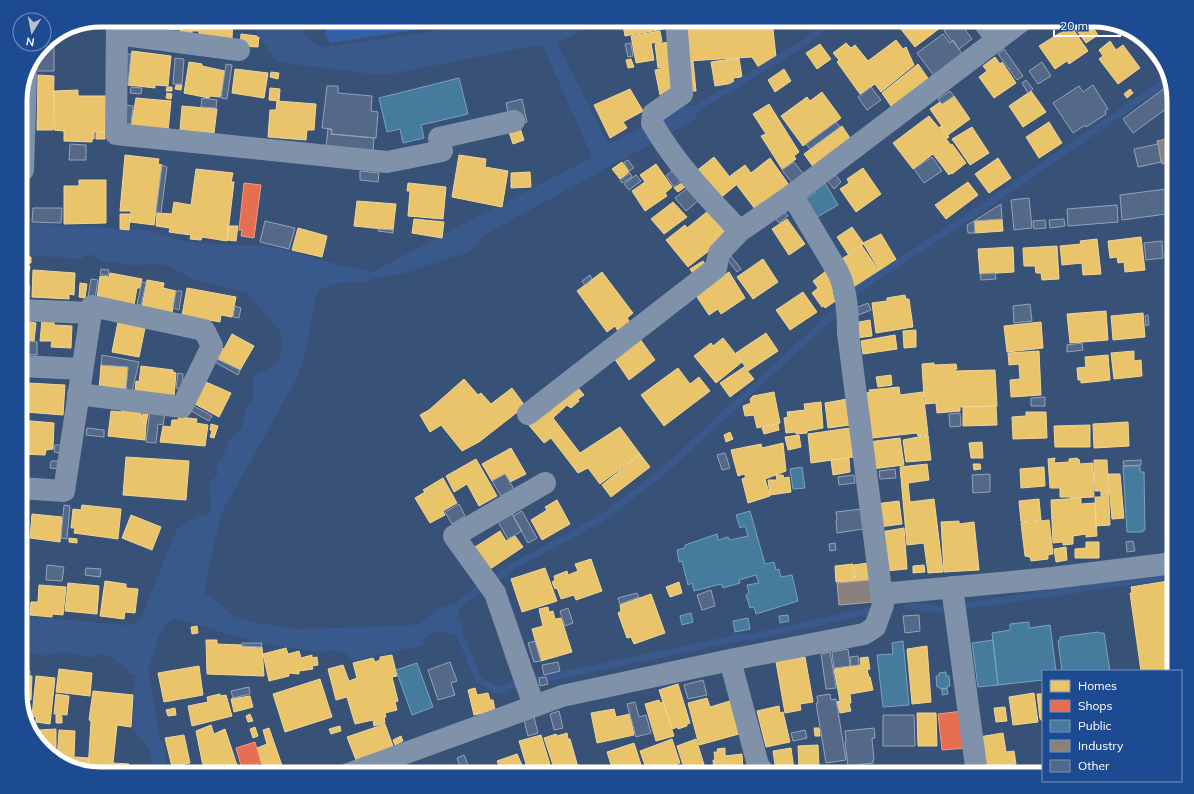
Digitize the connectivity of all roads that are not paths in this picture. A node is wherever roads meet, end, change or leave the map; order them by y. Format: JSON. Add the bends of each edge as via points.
{"nodes":[{"id":1,"x":113,"y":27,"type":"edge"},
{"id":2,"x":128,"y":27,"type":"edge"},
{"id":3,"x":677,"y":27,"type":"edge"},
{"id":4,"x":988,"y":27,"type":"edge"},
{"id":5,"x":1013,"y":27,"type":"edge"},
{"id":6,"x":997,"y":39,"type":"junction"},
{"id":7,"x":239,"y":50,"type":"dead end"},
{"id":8,"x":514,"y":121,"type":"dead end"},
{"id":9,"x":792,"y":195,"type":"junction"},
{"id":10,"x":740,"y":231,"type":"junction"},
{"id":11,"x":27,"y":310,"type":"edge"},
{"id":12,"x":91,"y":313,"type":"junction"},
{"id":13,"x":27,"y":366,"type":"edge"},
{"id":14,"x":82,"y":369,"type":"junction"},
{"id":15,"x":78,"y":394,"type":"junction"},
{"id":16,"x":528,"y":414,"type":"dead end"},
{"id":17,"x":545,"y":483,"type":"dead end"},
{"id":18,"x":27,"y":488,"type":"edge"},
{"id":19,"x":1167,"y":564,"type":"edge"},
{"id":20,"x":882,"y":594,"type":"junction"},
{"id":21,"x":953,"y":600,"type":"junction"},
{"id":22,"x":730,"y":660,"type":"junction"},
{"id":23,"x":529,"y":690,"type":"junction"},
{"id":24,"x":363,"y":767,"type":"edge"},
{"id":25,"x":760,"y":767,"type":"edge"},
{"id":26,"x":976,"y":767,"type":"edge"}],
"edges":[{"from":1,"to":8,"type":"street","via":[[116,134],[387,162],[442,150],[439,138]]},
{"from":2,"to":7,"type":"street"},
{"from":3,"to":10,"type":"street","via":[[682,94],[653,114],[652,124],[663,142],[709,199]]},
{"from":4,"to":6,"type":"street"},
{"from":5,"to":6,"type":"street"},
{"from":6,"to":9,"type":"street"},
{"from":9,"to":10,"type":"street"},
{"from":9,"to":20,"type":"street","via":[[842,279]]},
{"from":10,"to":16,"type":"street","via":[[719,253],[716,268]]},
{"from":11,"to":12,"type":"street"},
{"from":12,"to":14,"type":"street"},
{"from":12,"to":15,"type":"street","via":[[92,306],[204,330],[212,346],[182,407]]},
{"from":13,"to":14,"type":"street"},
{"from":14,"to":15,"type":"street"},
{"from":15,"to":18,"type":"street","via":[[64,491]]},
{"from":17,"to":23,"type":"street","via":[[454,536],[495,593]]},
{"from":19,"to":21,"type":"street","via":[[1052,578]]},
{"from":20,"to":21,"type":"street"},
{"from":20,"to":22,"type":"street","via":[[882,605],[875,627],[864,634]]},
{"from":21,"to":26,"type":"street"},
{"from":22,"to":23,"type":"street","via":[[562,696]]},
{"from":22,"to":25,"type":"street"},
{"from":23,"to":24,"type":"street"}]}
